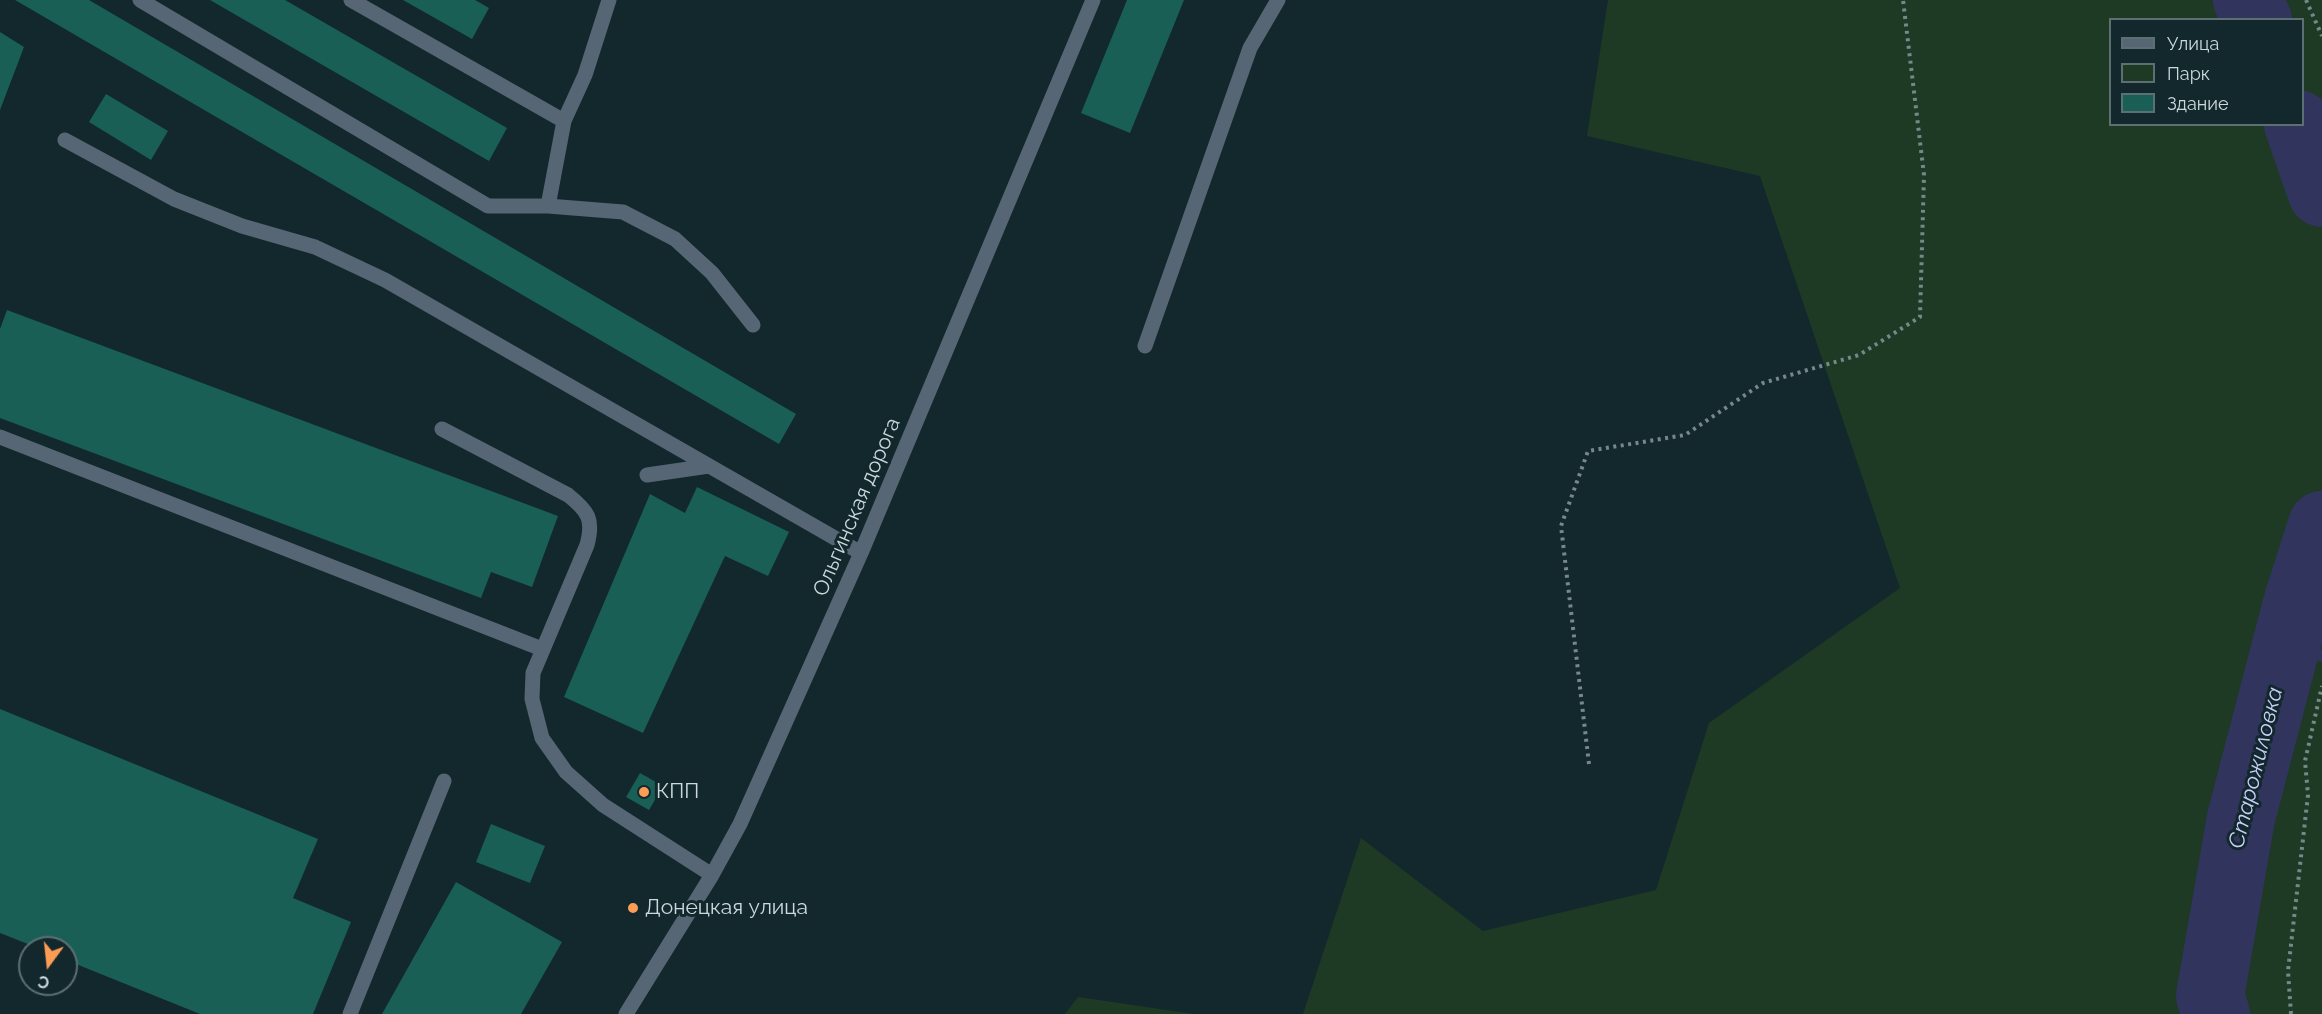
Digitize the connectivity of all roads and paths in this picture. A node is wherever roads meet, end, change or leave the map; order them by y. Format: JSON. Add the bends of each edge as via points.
{"nodes":[{"id":1,"x":140,"y":0,"type":"edge"},
{"id":2,"x":351,"y":0,"type":"edge"},
{"id":3,"x":609,"y":0,"type":"edge"},
{"id":4,"x":1093,"y":0,"type":"edge"},
{"id":5,"x":1278,"y":0,"type":"edge"},
{"id":6,"x":1903,"y":0,"type":"edge"},
{"id":7,"x":2306,"y":0,"type":"edge"},
{"id":8,"x":2322,"y":36,"type":"edge"},
{"id":9,"x":564,"y":121,"type":"junction"},
{"id":10,"x":65,"y":140,"type":"dead end"},
{"id":11,"x":548,"y":206,"type":"junction"},
{"id":12,"x":753,"y":325,"type":"dead end"},
{"id":13,"x":1145,"y":346,"type":"dead end"},
{"id":14,"x":442,"y":429,"type":"dead end"},
{"id":15,"x":0,"y":436,"type":"edge"},
{"id":16,"x":709,"y":466,"type":"junction"},
{"id":17,"x":647,"y":474,"type":"dead end"},
{"id":18,"x":861,"y":553,"type":"junction"},
{"id":19,"x":542,"y":649,"type":"junction"},
{"id":20,"x":2322,"y":690,"type":"edge"},
{"id":21,"x":1589,"y":764,"type":"dead end"},
{"id":22,"x":444,"y":781,"type":"dead end"},
{"id":23,"x":712,"y":874,"type":"junction"},
{"id":24,"x":350,"y":1014,"type":"edge"},
{"id":25,"x":627,"y":1014,"type":"edge"},
{"id":26,"x":2291,"y":1014,"type":"edge"}],
"edges":[{"from":1,"to":11,"type":"street","via":[[488,206]]},
{"from":2,"to":9,"type":"street"},
{"from":3,"to":9,"type":"street","via":[[585,75]]},
{"from":4,"to":18,"type":"street","name":"Ольгинская дорога"},
{"from":5,"to":13,"type":"street","via":[[1250,48]]},
{"from":6,"to":21,"type":"path","via":[[1924,175],[1920,317],[1859,355],[1763,383],[1685,435],[1588,451],[1561,526]]},
{"from":7,"to":8,"type":"path"},
{"from":9,"to":11,"type":"street"},
{"from":10,"to":16,"type":"street","via":[[174,199],[242,226],[315,247],[386,280]]},
{"from":11,"to":12,"type":"street","via":[[623,212],[675,240],[712,273]]},
{"from":14,"to":19,"type":"street","via":[[568,495],[589,518],[587,545]]},
{"from":15,"to":19,"type":"street"},
{"from":16,"to":17,"type":"street"},
{"from":16,"to":18,"type":"street"},
{"from":18,"to":23,"type":"street","name":"Ольгинская дорога","via":[[740,824]]},
{"from":19,"to":23,"type":"street","via":[[533,673],[532,699],[542,738],[566,772],[603,805]]},
{"from":20,"to":26,"type":"path","via":[[2305,761],[2308,795],[2288,971]]},
{"from":22,"to":24,"type":"street"},
{"from":23,"to":25,"type":"street","name":"Ольгинская дорога"}]}
